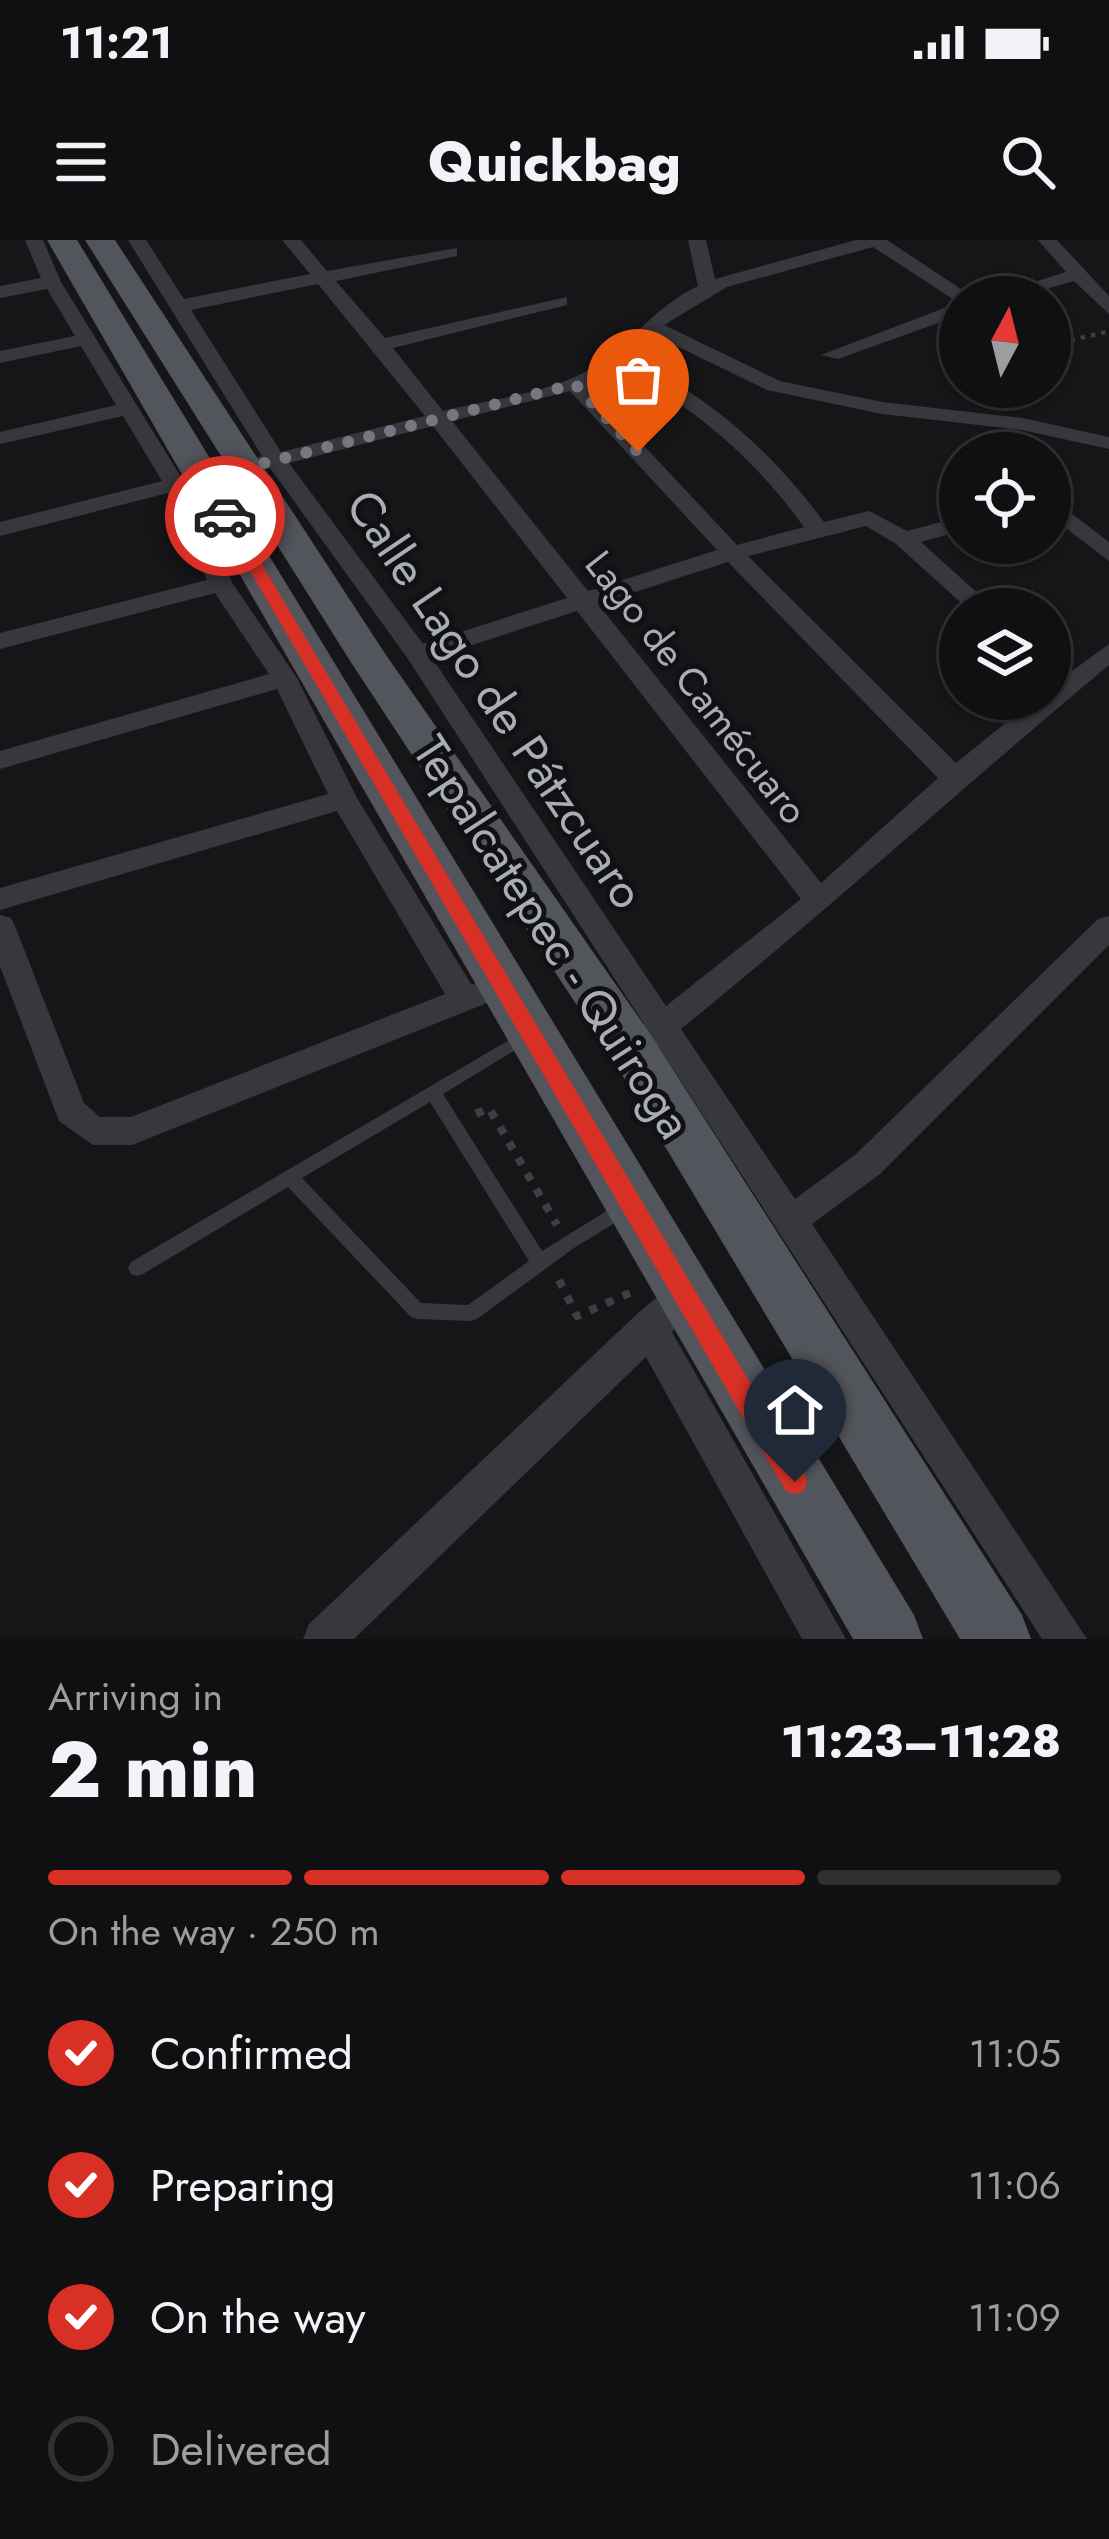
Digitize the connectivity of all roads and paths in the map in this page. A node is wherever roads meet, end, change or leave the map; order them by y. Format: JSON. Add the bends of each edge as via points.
{"nodes":[{"id":1,"x":34,"y":240,"type":"edge"},
{"id":2,"x":100,"y":240,"type":"edge"},
{"id":3,"x":137,"y":240,"type":"edge"},
{"id":4,"x":291,"y":240,"type":"edge"},
{"id":5,"x":697,"y":240,"type":"edge"},
{"id":6,"x":876,"y":240,"type":"edge"},
{"id":7,"x":1047,"y":240,"type":"edge"},
{"id":8,"x":451,"y":252,"type":"dead end"},
{"id":9,"x":57,"y":261,"type":"edge"},
{"id":10,"x":1079,"y":274,"type":"junction"},
{"id":11,"x":1071,"y":276,"type":"edge"},
{"id":12,"x":319,"y":277,"type":"junction"},
{"id":13,"x":939,"y":281,"type":"edge"},
{"id":14,"x":708,"y":288,"type":"junction"},
{"id":15,"x":0,"y":292,"type":"edge"},
{"id":16,"x":560,"y":301,"type":"dead end"},
{"id":17,"x":180,"y":306,"type":"junction"},
{"id":18,"x":1109,"y":308,"type":"edge"},
{"id":19,"x":939,"y":316,"type":"edge"},
{"id":20,"x":655,"y":328,"type":"junction"},
{"id":21,"x":1109,"y":331,"type":"edge"},
{"id":22,"x":87,"y":339,"type":"junction"},
{"id":23,"x":1071,"y":340,"type":"edge"},
{"id":24,"x":380,"y":345,"type":"junction"},
{"id":25,"x":831,"y":355,"type":"dead end"},
{"id":26,"x":0,"y":357,"type":"edge"},
{"id":27,"x":621,"y":360,"type":"junction"},
{"id":28,"x":575,"y":384,"type":"junction"},
{"id":29,"x":127,"y":409,"type":"junction"},
{"id":30,"x":440,"y":420,"type":"junction"},
{"id":31,"x":0,"y":438,"type":"edge"},
{"id":32,"x":1109,"y":443,"type":"edge"},
{"id":33,"x":225,"y":474,"type":"junction"},
{"id":34,"x":1071,"y":522,"type":"edge"},
{"id":35,"x":0,"y":529,"type":"edge"},
{"id":36,"x":818,"y":530,"type":"junction"},
{"id":37,"x":939,"y":530,"type":"edge"},
{"id":38,"x":904,"y":539,"type":"junction"},
{"id":39,"x":732,"y":553,"type":"junction"},
{"id":40,"x":1109,"y":554,"type":"edge"},
{"id":41,"x":220,"y":584,"type":"junction"},
{"id":42,"x":959,"y":588,"type":"edge"},
{"id":43,"x":584,"y":600,"type":"junction"},
{"id":44,"x":0,"y":641,"type":"edge"},
{"id":45,"x":1109,"y":652,"type":"edge"},
{"id":46,"x":417,"y":654,"type":"junction"},
{"id":47,"x":1071,"y":672,"type":"edge"},
{"id":48,"x":284,"y":678,"type":"junction"},
{"id":49,"x":1016,"y":720,"type":"edge"},
{"id":50,"x":0,"y":760,"type":"edge"},
{"id":51,"x":956,"y":778,"type":"junction"},
{"id":52,"x":344,"y":799,"type":"junction"},
{"id":53,"x":0,"y":898,"type":"edge"},
{"id":54,"x":819,"y":901,"type":"junction"},
{"id":55,"x":0,"y":926,"type":"edge"},
{"id":56,"x":1109,"y":927,"type":"edge"},
{"id":57,"x":482,"y":993,"type":"junction"},
{"id":58,"x":529,"y":1034,"type":"junction"},
{"id":59,"x":649,"y":1038,"type":"junction"},
{"id":60,"x":432,"y":1091,"type":"junction"},
{"id":61,"x":290,"y":1176,"type":"junction"},
{"id":62,"x":631,"y":1205,"type":"junction"},
{"id":63,"x":789,"y":1220,"type":"junction"},
{"id":64,"x":540,"y":1263,"type":"junction"},
{"id":65,"x":137,"y":1268,"type":"dead end"},
{"id":66,"x":667,"y":1311,"type":"junction"},
{"id":67,"x":324,"y":1639,"type":"edge"},
{"id":68,"x":825,"y":1639,"type":"edge"},
{"id":69,"x":890,"y":1639,"type":"edge"},
{"id":70,"x":998,"y":1639,"type":"edge"},
{"id":71,"x":1066,"y":1639,"type":"edge"}],
"edges":[{"from":1,"to":9,"type":"street"},
{"from":2,"to":33,"type":"main road","name":"Tepalcatepec - Quiroga"},
{"from":3,"to":17,"type":"street","name":"Calle Lago de Pátzcuaro"},
{"from":4,"to":12,"type":"street","name":"Lago de Camécuaro"},
{"from":5,"to":14,"type":"street"},
{"from":6,"to":13,"type":"street"},
{"from":6,"to":14,"type":"street"},
{"from":7,"to":10,"type":"street"},
{"from":8,"to":12,"type":"street"},
{"from":9,"to":15,"type":"street"},
{"from":9,"to":22,"type":"street"},
{"from":9,"to":33,"type":"main road"},
{"from":10,"to":11,"type":"street"},
{"from":10,"to":18,"type":"street"},
{"from":12,"to":17,"type":"street"},
{"from":12,"to":24,"type":"street","name":"Lago de Camécuaro"},
{"from":14,"to":20,"type":"street"},
{"from":16,"to":24,"type":"street"},
{"from":17,"to":33,"type":"street","name":"Calle Lago de Pátzcuaro"},
{"from":19,"to":25,"type":"street"},
{"from":20,"to":27,"type":"street"},
{"from":20,"to":32,"type":"street","via":[[774,386]]},
{"from":21,"to":23,"type":"path"},
{"from":22,"to":26,"type":"street"},
{"from":22,"to":29,"type":"street"},
{"from":24,"to":30,"type":"street","name":"Lago de Camécuaro"},
{"from":27,"to":28,"type":"street"},
{"from":27,"to":36,"type":"street","via":[[732,427]]},
{"from":28,"to":30,"type":"street"},
{"from":28,"to":39,"type":"street"},
{"from":29,"to":31,"type":"street"},
{"from":29,"to":33,"type":"street"},
{"from":30,"to":33,"type":"street"},
{"from":30,"to":43,"type":"street","name":"Lago de Camécuaro"},
{"from":33,"to":35,"type":"street"},
{"from":33,"to":41,"type":"street"},
{"from":33,"to":46,"type":"street","name":"Calle Lago de Pátzcuaro"},
{"from":33,"to":57,"type":"main road"},
{"from":33,"to":59,"type":"main road","name":"Tepalcatepec - Quiroga"},
{"from":34,"to":40,"type":"street"},
{"from":36,"to":38,"type":"street","via":[[850,520],[883,522]]},
{"from":36,"to":39,"type":"street"},
{"from":37,"to":38,"type":"street"},
{"from":38,"to":42,"type":"street"},
{"from":39,"to":43,"type":"street"},
{"from":39,"to":51,"type":"street"},
{"from":41,"to":44,"type":"street"},
{"from":41,"to":48,"type":"street"},
{"from":43,"to":46,"type":"street"},
{"from":43,"to":54,"type":"street","name":"Lago de Camécuaro"},
{"from":45,"to":47,"type":"street"},
{"from":46,"to":59,"type":"street","name":"Calle Lago de Pátzcuaro"},
{"from":48,"to":50,"type":"street"},
{"from":48,"to":52,"type":"street"},
{"from":49,"to":51,"type":"street"},
{"from":51,"to":54,"type":"street"},
{"from":52,"to":53,"type":"street"},
{"from":52,"to":57,"type":"street"},
{"from":54,"to":59,"type":"street"},
{"from":55,"to":57,"type":"street","via":[[70,1111],[93,1131],[131,1131]]},
{"from":56,"to":63,"type":"street","via":[[868,1164]]},
{"from":57,"to":58,"type":"main road"},
{"from":58,"to":60,"type":"lane"},
{"from":58,"to":62,"type":"main road"},
{"from":59,"to":63,"type":"street","name":"Calle Lago de Pátzcuaro"},
{"from":59,"to":70,"type":"main road","name":"Tepalcatepec - Quiroga"},
{"from":60,"to":61,"type":"lane"},
{"from":60,"to":64,"type":"lane"},
{"from":61,"to":64,"type":"lane","via":[[417,1311],[471,1313]]},
{"from":61,"to":65,"type":"lane"},
{"from":62,"to":64,"type":"lane"},
{"from":62,"to":66,"type":"main road"},
{"from":63,"to":71,"type":"street","name":"Calle Lago de Pátzcuaro"},
{"from":66,"to":67,"type":"street"},
{"from":66,"to":68,"type":"street"},
{"from":66,"to":69,"type":"main road"}]}
